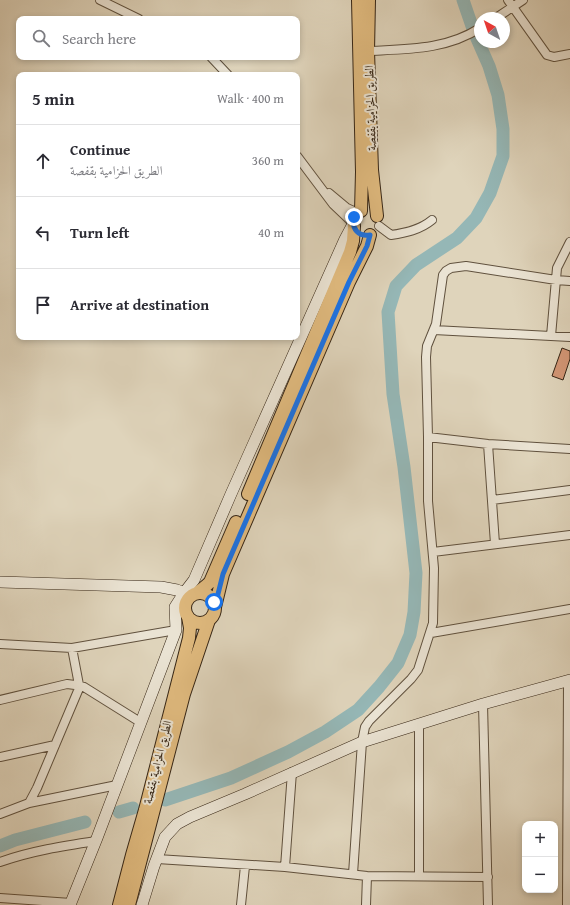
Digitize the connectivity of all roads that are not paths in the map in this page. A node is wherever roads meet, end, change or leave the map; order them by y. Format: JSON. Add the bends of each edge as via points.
{"nodes":[{"id":1,"x":100,"y":0,"type":"edge"},
{"id":2,"x":358,"y":0,"type":"edge"},
{"id":3,"x":369,"y":0,"type":"edge"},
{"id":4,"x":508,"y":0,"type":"edge"},
{"id":5,"x":523,"y":0,"type":"edge"},
{"id":6,"x":513,"y":8,"type":"junction"},
{"id":7,"x":506,"y":12,"type":"edge"},
{"id":8,"x":133,"y":16,"type":"edge"},
{"id":9,"x":474,"y":32,"type":"edge"},
{"id":10,"x":368,"y":51,"type":"junction"},
{"id":11,"x":570,"y":54,"type":"edge"},
{"id":12,"x":214,"y":60,"type":"edge"},
{"id":13,"x":225,"y":72,"type":"edge"},
{"id":14,"x":300,"y":160,"type":"edge"},
{"id":15,"x":356,"y":220,"type":"junction"},
{"id":16,"x":432,"y":220,"type":"dead end"},
{"id":17,"x":378,"y":221,"type":"junction"},
{"id":18,"x":370,"y":235,"type":"junction"},
{"id":19,"x":570,"y":242,"type":"edge"},
{"id":20,"x":556,"y":280,"type":"junction"},
{"id":21,"x":570,"y":280,"type":"edge"},
{"id":22,"x":434,"y":330,"type":"junction"},
{"id":23,"x":551,"y":336,"type":"junction"},
{"id":24,"x":570,"y":337,"type":"edge"},
{"id":25,"x":428,"y":437,"type":"junction"},
{"id":26,"x":488,"y":444,"type":"junction"},
{"id":27,"x":570,"y":449,"type":"edge"},
{"id":28,"x":570,"y":490,"type":"edge"},
{"id":29,"x":492,"y":500,"type":"junction"},
{"id":30,"x":570,"y":535,"type":"edge"},
{"id":31,"x":495,"y":544,"type":"junction"},
{"id":32,"x":433,"y":552,"type":"junction"},
{"id":33,"x":0,"y":582,"type":"edge"},
{"id":34,"x":187,"y":597,"type":"junction"},
{"id":35,"x":215,"y":606,"type":"junction"},
{"id":36,"x":570,"y":609,"type":"edge"},
{"id":37,"x":188,"y":617,"type":"junction"},
{"id":38,"x":209,"y":620,"type":"junction"},
{"id":39,"x":176,"y":630,"type":"junction"},
{"id":40,"x":431,"y":633,"type":"junction"},
{"id":41,"x":0,"y":644,"type":"edge"},
{"id":42,"x":72,"y":648,"type":"junction"},
{"id":43,"x":569,"y":681,"type":"edge"},
{"id":44,"x":79,"y":685,"type":"junction"},
{"id":45,"x":0,"y":700,"type":"edge"},
{"id":46,"x":483,"y":704,"type":"junction"},
{"id":47,"x":140,"y":722,"type":"junction"},
{"id":48,"x":419,"y":725,"type":"junction"},
{"id":49,"x":362,"y":742,"type":"junction"},
{"id":50,"x":56,"y":745,"type":"junction"},
{"id":51,"x":0,"y":757,"type":"edge"},
{"id":52,"x":292,"y":772,"type":"junction"},
{"id":53,"x":117,"y":785,"type":"junction"},
{"id":54,"x":28,"y":803,"type":"junction"},
{"id":55,"x":568,"y":808,"type":"edge"},
{"id":56,"x":0,"y":814,"type":"edge"},
{"id":57,"x":96,"y":841,"type":"junction"},
{"id":58,"x":157,"y":859,"type":"junction"},
{"id":59,"x":0,"y":862,"type":"edge"},
{"id":60,"x":245,"y":866,"type":"junction"},
{"id":61,"x":285,"y":867,"type":"junction"},
{"id":62,"x":353,"y":874,"type":"junction"},
{"id":63,"x":367,"y":876,"type":"junction"},
{"id":64,"x":419,"y":876,"type":"junction"},
{"id":65,"x":488,"y":877,"type":"junction"},
{"id":66,"x":568,"y":877,"type":"edge"},
{"id":67,"x":0,"y":898,"type":"edge"},
{"id":68,"x":71,"y":904,"type":"edge"},
{"id":69,"x":119,"y":905,"type":"edge"},
{"id":70,"x":129,"y":905,"type":"edge"},
{"id":71,"x":142,"y":905,"type":"edge"},
{"id":72,"x":241,"y":905,"type":"edge"},
{"id":73,"x":366,"y":905,"type":"edge"},
{"id":74,"x":488,"y":905,"type":"edge"},
{"id":75,"x":566,"y":905,"type":"edge"}],
"edges":[{"from":1,"to":8,"type":"street"},
{"from":2,"to":15,"type":"main road","name":"الطريق الحزامية بقفصة","via":[[362,172]]},
{"from":3,"to":10,"type":"main road","name":"الطريق الحزامية بقفصة"},
{"from":4,"to":6,"type":"street"},
{"from":5,"to":6,"type":"street"},
{"from":6,"to":7,"type":"street"},
{"from":6,"to":11,"type":"street","via":[[547,55],[554,57]]},
{"from":9,"to":10,"type":"street","via":[[438,46]]},
{"from":10,"to":17,"type":"main road","name":"الطريق الحزامية بقفصة","via":[[372,170]]},
{"from":12,"to":13,"type":"street"},
{"from":14,"to":15,"type":"street","via":[[321,186],[347,208]]},
{"from":15,"to":17,"type":"main road","via":[[370,210]]},
{"from":15,"to":18,"type":"main road","via":[[360,234]]},
{"from":15,"to":34,"type":"main road","name":"الطريق الحزامية بقفصة","via":[[350,252],[220,561],[207,586]]},
{"from":16,"to":17,"type":"street","via":[[420,228],[391,235]]},
{"from":17,"to":18,"type":"main road","via":[[376,231]]},
{"from":18,"to":35,"type":"main road","via":[[223,574]]},
{"from":19,"to":20,"type":"street","via":[[559,263]]},
{"from":20,"to":21,"type":"street"},
{"from":20,"to":22,"type":"street","via":[[466,266],[451,268],[442,278]]},
{"from":20,"to":23,"type":"street"},
{"from":22,"to":23,"type":"street"},
{"from":22,"to":25,"type":"street","via":[[426,352]]},
{"from":23,"to":24,"type":"street"},
{"from":25,"to":26,"type":"street"},
{"from":25,"to":32,"type":"street","via":[[428,501]]},
{"from":26,"to":27,"type":"street"},
{"from":26,"to":29,"type":"street"},
{"from":28,"to":29,"type":"street"},
{"from":29,"to":31,"type":"street"},
{"from":30,"to":31,"type":"street"},
{"from":31,"to":32,"type":"street"},
{"from":32,"to":40,"type":"street"},
{"from":33,"to":34,"type":"street","via":[[161,587]]},
{"from":34,"to":35,"type":"main road","via":[[205,594]]},
{"from":34,"to":37,"type":"main road","via":[[185,609]]},
{"from":34,"to":39,"type":"street","via":[[175,607]]},
{"from":35,"to":38,"type":"main road","via":[[214,615]]},
{"from":36,"to":40,"type":"street"},
{"from":37,"to":38,"type":"main road","via":[[199,623]]},
{"from":37,"to":69,"type":"main road","name":"الطريق الحزامية بقفصة","via":[[189,638]]},
{"from":38,"to":70,"type":"main road","name":"الطريق الحزامية بقفصة","via":[[184,694]]},
{"from":39,"to":42,"type":"street"},
{"from":39,"to":47,"type":"street"},
{"from":40,"to":49,"type":"street","via":[[418,670],[364,727]]},
{"from":41,"to":42,"type":"street"},
{"from":42,"to":44,"type":"street"},
{"from":43,"to":46,"type":"street"},
{"from":43,"to":55,"type":"street"},
{"from":44,"to":45,"type":"street","via":[[67,684]]},
{"from":44,"to":47,"type":"street"},
{"from":44,"to":50,"type":"street"},
{"from":46,"to":48,"type":"street"},
{"from":46,"to":65,"type":"street"},
{"from":47,"to":53,"type":"street"},
{"from":48,"to":49,"type":"street"},
{"from":48,"to":64,"type":"street"},
{"from":49,"to":52,"type":"street"},
{"from":49,"to":62,"type":"street"},
{"from":50,"to":51,"type":"street"},
{"from":50,"to":54,"type":"street"},
{"from":52,"to":58,"type":"street","via":[[176,824],[165,837]]},
{"from":52,"to":61,"type":"street"},
{"from":53,"to":54,"type":"street"},
{"from":53,"to":57,"type":"street"},
{"from":54,"to":56,"type":"street"},
{"from":55,"to":66,"type":"street"},
{"from":57,"to":59,"type":"street","via":[[47,849]]},
{"from":57,"to":68,"type":"street"},
{"from":58,"to":60,"type":"street"},
{"from":58,"to":71,"type":"street"},
{"from":60,"to":61,"type":"street"},
{"from":60,"to":72,"type":"street"},
{"from":61,"to":62,"type":"street"},
{"from":62,"to":63,"type":"street"},
{"from":63,"to":64,"type":"street"},
{"from":63,"to":73,"type":"street"},
{"from":64,"to":65,"type":"street"},
{"from":65,"to":74,"type":"street"},
{"from":66,"to":75,"type":"street"},
{"from":67,"to":68,"type":"street"}]}
